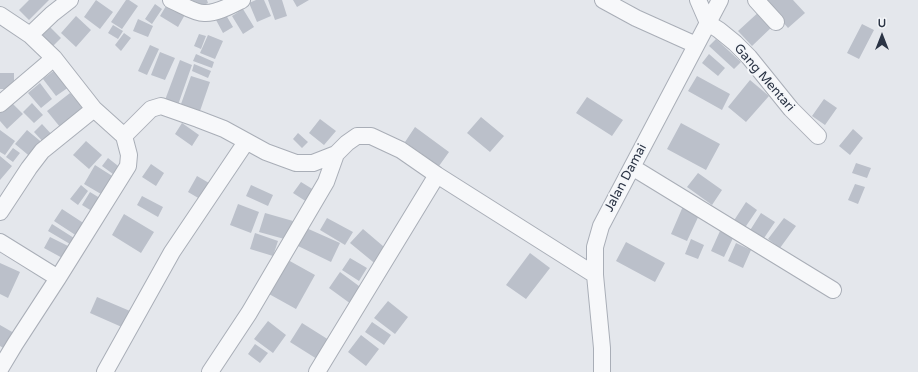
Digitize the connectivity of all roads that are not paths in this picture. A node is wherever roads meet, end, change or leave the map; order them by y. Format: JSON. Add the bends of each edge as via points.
{"nodes":[{"id":1,"x":70,"y":0,"type":"edge"},
{"id":2,"x":171,"y":0,"type":"edge"},
{"id":3,"x":242,"y":0,"type":"edge"},
{"id":4,"x":603,"y":0,"type":"edge"},
{"id":5,"x":698,"y":0,"type":"edge"},
{"id":6,"x":720,"y":0,"type":"edge"},
{"id":7,"x":756,"y":0,"type":"edge"},
{"id":8,"x":0,"y":15,"type":"edge"},
{"id":9,"x":776,"y":22,"type":"dead end"},
{"id":10,"x":708,"y":23,"type":"junction"},
{"id":11,"x":30,"y":35,"type":"junction"},
{"id":12,"x":696,"y":45,"type":"junction"},
{"id":13,"x":54,"y":58,"type":"junction"},
{"id":14,"x":0,"y":104,"type":"edge"},
{"id":15,"x":94,"y":109,"type":"junction"},
{"id":16,"x":124,"y":136,"type":"junction"},
{"id":17,"x":818,"y":136,"type":"dead end"},
{"id":18,"x":246,"y":142,"type":"junction"},
{"id":19,"x":336,"y":154,"type":"junction"},
{"id":20,"x":632,"y":167,"type":"junction"},
{"id":21,"x":438,"y":175,"type":"junction"},
{"id":22,"x":0,"y":212,"type":"edge"},
{"id":23,"x":0,"y":242,"type":"edge"},
{"id":24,"x":595,"y":275,"type":"junction"},
{"id":25,"x":58,"y":278,"type":"junction"},
{"id":26,"x":834,"y":290,"type":"dead end"},
{"id":27,"x":0,"y":369,"type":"edge"},
{"id":28,"x":105,"y":372,"type":"edge"},
{"id":29,"x":210,"y":372,"type":"edge"},
{"id":30,"x":317,"y":372,"type":"edge"},
{"id":31,"x":602,"y":372,"type":"edge"}],
"edges":[{"from":1,"to":11,"type":"street"},
{"from":2,"to":3,"type":"street","via":[[203,14]]},
{"from":4,"to":12,"type":"street"},
{"from":5,"to":10,"type":"street"},
{"from":6,"to":10,"type":"street","name":"Jalan Damai"},
{"from":7,"to":9,"type":"street"},
{"from":8,"to":11,"type":"street"},
{"from":10,"to":12,"type":"street","name":"Jalan Damai"},
{"from":10,"to":17,"type":"street","name":"Gang Mentari","via":[[749,57],[791,109]]},
{"from":11,"to":13,"type":"street"},
{"from":12,"to":20,"type":"street","name":"Jalan Damai"},
{"from":13,"to":14,"type":"street"},
{"from":13,"to":15,"type":"street"},
{"from":15,"to":16,"type":"street"},
{"from":15,"to":22,"type":"street","via":[[42,151]]},
{"from":16,"to":18,"type":"street","via":[[151,109],[161,106],[217,127]]},
{"from":16,"to":25,"type":"street","via":[[129,155],[128,166]]},
{"from":18,"to":19,"type":"street","via":[[296,163],[313,163]]},
{"from":18,"to":28,"type":"street","via":[[172,252]]},
{"from":19,"to":21,"type":"street","via":[[357,136],[371,136],[402,150]]},
{"from":19,"to":29,"type":"street","via":[[326,182],[249,313]]},
{"from":20,"to":24,"type":"street","name":"Jalan Damai","via":[[601,226],[595,247]]},
{"from":20,"to":26,"type":"street"},
{"from":21,"to":24,"type":"street"},
{"from":21,"to":30,"type":"street"},
{"from":23,"to":25,"type":"street"},
{"from":24,"to":31,"type":"street","name":"Jalan Damai"},
{"from":25,"to":27,"type":"street"}]}
